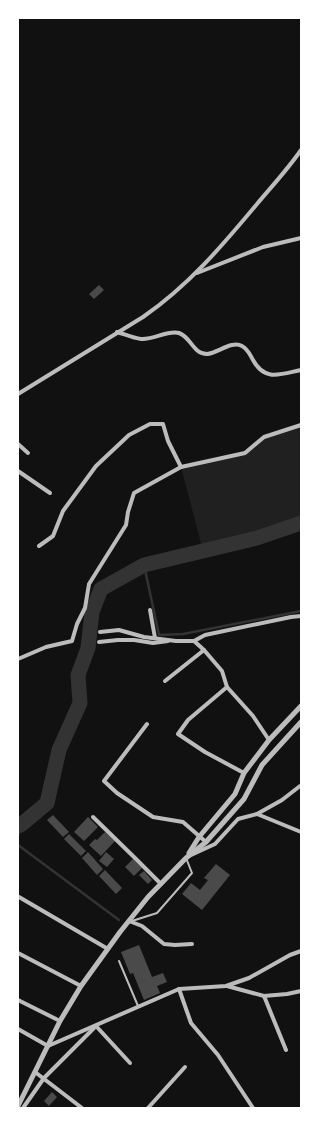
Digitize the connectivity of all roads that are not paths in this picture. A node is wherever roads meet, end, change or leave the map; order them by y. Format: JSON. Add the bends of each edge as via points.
{"nodes":[{"id":1,"x":301,"y":150,"type":"edge"},
{"id":2,"x":301,"y":238,"type":"edge"},
{"id":3,"x":196,"y":274,"type":"junction"},
{"id":4,"x":117,"y":332,"type":"junction"},
{"id":5,"x":301,"y":370,"type":"edge"},
{"id":6,"x":18,"y":394,"type":"edge"},
{"id":7,"x":301,"y":424,"type":"edge"},
{"id":8,"x":18,"y":444,"type":"edge"},
{"id":9,"x":28,"y":453,"type":"dead end"},
{"id":10,"x":181,"y":467,"type":"junction"},
{"id":11,"x":18,"y":471,"type":"edge"},
{"id":12,"x":50,"y":494,"type":"dead end"},
{"id":13,"x":39,"y":546,"type":"dead end"},
{"id":14,"x":150,"y":610,"type":"dead end"},
{"id":15,"x":301,"y":616,"type":"edge"},
{"id":16,"x":100,"y":632,"type":"dead end"},
{"id":17,"x":155,"y":638,"type":"junction"},
{"id":18,"x":194,"y":640,"type":"junction"},
{"id":19,"x":176,"y":641,"type":"junction"},
{"id":20,"x":99,"y":642,"type":"dead end"},
{"id":21,"x":204,"y":650,"type":"junction"},
{"id":22,"x":18,"y":659,"type":"edge"},
{"id":23,"x":165,"y":681,"type":"dead end"},
{"id":24,"x":227,"y":688,"type":"junction"},
{"id":25,"x":301,"y":706,"type":"edge"},
{"id":26,"x":301,"y":722,"type":"edge"},
{"id":27,"x":147,"y":724,"type":"dead end"},
{"id":28,"x":269,"y":740,"type":"junction"},
{"id":29,"x":244,"y":773,"type":"junction"},
{"id":30,"x":300,"y":786,"type":"edge"},
{"id":31,"x":257,"y":814,"type":"junction"},
{"id":32,"x":92,"y":817,"type":"dead end"},
{"id":33,"x":301,"y":832,"type":"edge"},
{"id":34,"x":199,"y":837,"type":"junction"},
{"id":35,"x":206,"y":842,"type":"junction"},
{"id":36,"x":186,"y":858,"type":"junction"},
{"id":37,"x":161,"y":884,"type":"junction"},
{"id":38,"x":19,"y":896,"type":"edge"},
{"id":39,"x":129,"y":922,"type":"junction"},
{"id":40,"x":192,"y":944,"type":"dead end"},
{"id":41,"x":108,"y":949,"type":"junction"},
{"id":42,"x":301,"y":951,"type":"edge"},
{"id":43,"x":18,"y":953,"type":"edge"},
{"id":44,"x":119,"y":961,"type":"dead end"},
{"id":45,"x":81,"y":986,"type":"junction"},
{"id":46,"x":226,"y":986,"type":"junction"},
{"id":47,"x":179,"y":989,"type":"junction"},
{"id":48,"x":301,"y":991,"type":"edge"},
{"id":49,"x":264,"y":996,"type":"junction"},
{"id":50,"x":18,"y":1000,"type":"edge"},
{"id":51,"x":138,"y":1006,"type":"junction"},
{"id":52,"x":60,"y":1021,"type":"junction"},
{"id":53,"x":96,"y":1026,"type":"junction"},
{"id":54,"x":18,"y":1029,"type":"edge"},
{"id":55,"x":48,"y":1046,"type":"junction"},
{"id":56,"x":286,"y":1050,"type":"dead end"},
{"id":57,"x":130,"y":1063,"type":"dead end"},
{"id":58,"x":185,"y":1067,"type":"dead end"},
{"id":59,"x":35,"y":1072,"type":"junction"},
{"id":60,"x":44,"y":1078,"type":"junction"},
{"id":61,"x":22,"y":1103,"type":"edge"},
{"id":62,"x":18,"y":1106,"type":"edge"},
{"id":63,"x":82,"y":1108,"type":"edge"},
{"id":64,"x":148,"y":1108,"type":"edge"},
{"id":65,"x":253,"y":1108,"type":"edge"}],
"edges":[{"from":1,"to":3,"type":"street"},
{"from":2,"to":3,"type":"street","via":[[263,247]]},
{"from":3,"to":4,"type":"street","via":[[143,318]]},
{"from":4,"to":5,"type":"street","via":[[141,339],[176,332],[183,334],[201,353],[208,354],[241,345],[247,349],[256,366],[264,373],[274,375]]},
{"from":4,"to":6,"type":"street"},
{"from":7,"to":10,"type":"street","via":[[264,437],[245,453]]},
{"from":8,"to":9,"type":"street"},
{"from":10,"to":13,"type":"street","via":[[163,424],[150,424],[129,435],[96,466],[63,511],[53,536]]},
{"from":10,"to":22,"type":"street","via":[[134,493],[126,524],[89,584],[85,608],[72,641],[46,647]]},
{"from":11,"to":12,"type":"street"},
{"from":14,"to":17,"type":"street"},
{"from":15,"to":18,"type":"street","via":[[205,635]]},
{"from":16,"to":17,"type":"street","via":[[119,630]]},
{"from":17,"to":19,"type":"street"},
{"from":18,"to":19,"type":"street"},
{"from":18,"to":21,"type":"street"},
{"from":19,"to":20,"type":"street"},
{"from":21,"to":23,"type":"street"},
{"from":21,"to":24,"type":"street","via":[[222,672]]},
{"from":24,"to":28,"type":"street","via":[[253,716]]},
{"from":24,"to":29,"type":"street","via":[[188,720],[178,734]]},
{"from":25,"to":28,"type":"street"},
{"from":26,"to":35,"type":"street","via":[[262,765],[244,799]]},
{"from":27,"to":34,"type":"street","via":[[104,781],[153,817],[183,822]]},
{"from":28,"to":29,"type":"street"},
{"from":29,"to":34,"type":"street","via":[[235,794]]},
{"from":30,"to":31,"type":"street"},
{"from":31,"to":33,"type":"street"},
{"from":31,"to":36,"type":"street","via":[[238,819],[215,844]]},
{"from":32,"to":37,"type":"street"},
{"from":34,"to":35,"type":"street"},
{"from":34,"to":36,"type":"street"},
{"from":35,"to":36,"type":"street"},
{"from":36,"to":37,"type":"street"},
{"from":36,"to":39,"type":"lane","via":[[192,873],[157,913]]},
{"from":37,"to":39,"type":"street"},
{"from":38,"to":41,"type":"street"},
{"from":39,"to":40,"type":"street","via":[[142,926],[164,944]]},
{"from":39,"to":41,"type":"street"},
{"from":41,"to":45,"type":"street"},
{"from":42,"to":46,"type":"street","via":[[249,978]]},
{"from":43,"to":45,"type":"street"},
{"from":44,"to":51,"type":"lane"},
{"from":45,"to":52,"type":"street"},
{"from":46,"to":47,"type":"street"},
{"from":46,"to":49,"type":"street"},
{"from":47,"to":51,"type":"street"},
{"from":47,"to":65,"type":"street","via":[[191,1023],[218,1055]]},
{"from":48,"to":49,"type":"street"},
{"from":49,"to":56,"type":"street"},
{"from":50,"to":52,"type":"street"},
{"from":51,"to":53,"type":"street"},
{"from":52,"to":55,"type":"street"},
{"from":53,"to":55,"type":"street"},
{"from":53,"to":57,"type":"street"},
{"from":53,"to":60,"type":"street"},
{"from":54,"to":55,"type":"street"},
{"from":55,"to":59,"type":"street"},
{"from":58,"to":64,"type":"street"},
{"from":59,"to":60,"type":"street"},
{"from":59,"to":61,"type":"street"},
{"from":60,"to":61,"type":"street"},
{"from":60,"to":63,"type":"street"},
{"from":61,"to":62,"type":"street"}]}
